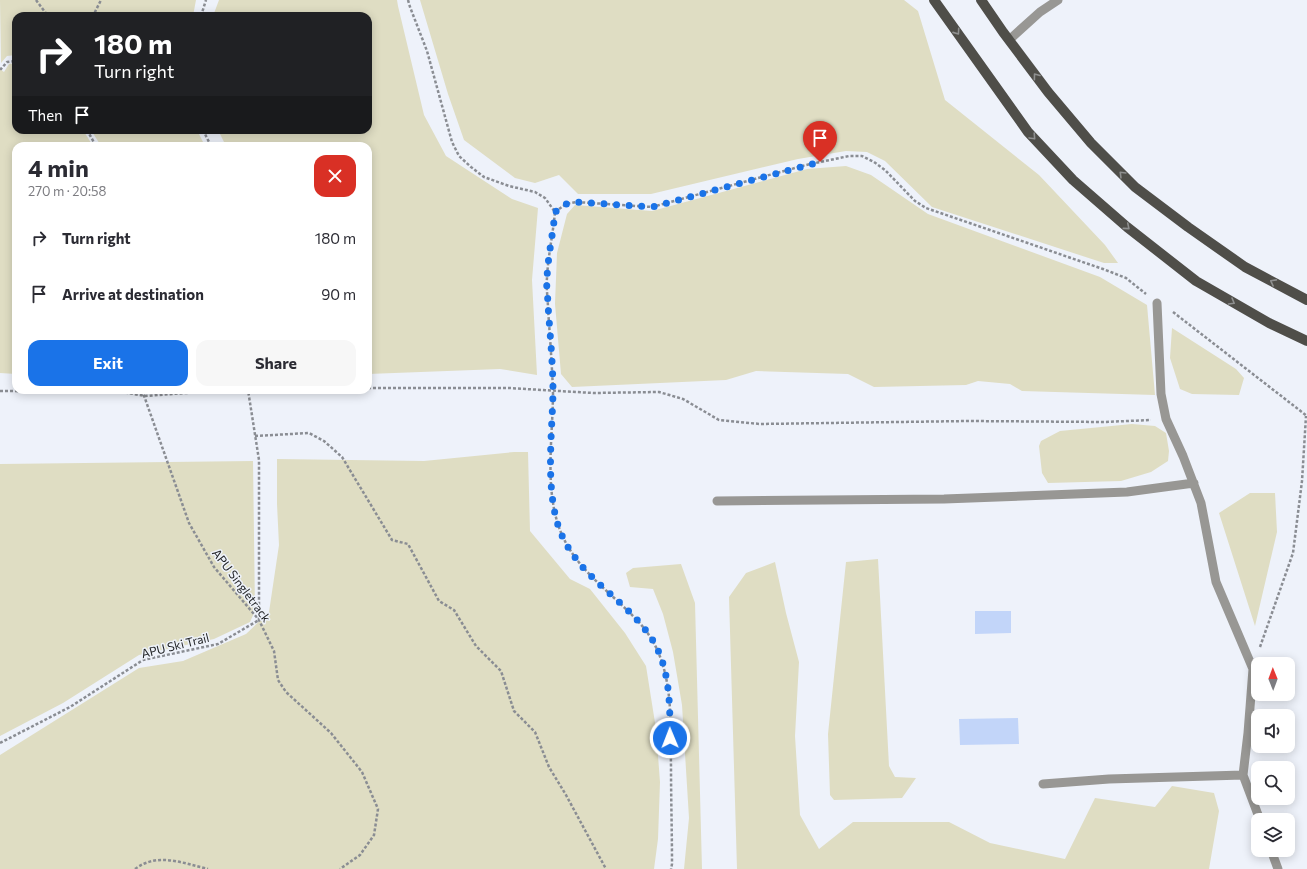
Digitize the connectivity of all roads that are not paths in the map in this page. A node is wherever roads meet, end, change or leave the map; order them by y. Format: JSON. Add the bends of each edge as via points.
{"nodes":[{"id":1,"x":934,"y":0,"type":"edge"},
{"id":2,"x":981,"y":0,"type":"edge"},
{"id":3,"x":1058,"y":0,"type":"edge"},
{"id":4,"x":1010,"y":40,"type":"junction"},
{"id":5,"x":1307,"y":300,"type":"edge"},
{"id":6,"x":1157,"y":303,"type":"road end"},
{"id":7,"x":1307,"y":341,"type":"edge"},
{"id":8,"x":1194,"y":483,"type":"junction"},
{"id":9,"x":717,"y":501,"type":"dead end"},
{"id":10,"x":1243,"y":776,"type":"junction"},
{"id":11,"x":1043,"y":784,"type":"dead end"},
{"id":12,"x":1257,"y":813,"type":"edge"},
{"id":13,"x":1274,"y":857,"type":"edge"},
{"id":14,"x":1278,"y":869,"type":"edge"}],
"edges":[{"from":1,"to":7,"type":"main road","one_way":true,"via":[[1028,132],[1073,180],[1127,227],[1196,281],[1269,324]]},
{"from":2,"to":4,"type":"main road"},
{"from":3,"to":4,"type":"lane","via":[[1040,12]]},
{"from":5,"to":4,"type":"main road","one_way":true,"via":[[1245,267],[1135,187],[1091,143],[1048,92]]},
{"from":6,"to":8,"type":"lane","via":[[1161,394],[1166,419]]},
{"from":8,"to":9,"type":"lane","via":[[1127,492],[944,499]]},
{"from":8,"to":10,"type":"lane","via":[[1201,503],[1216,582],[1253,669]]},
{"from":10,"to":11,"type":"lane","via":[[1109,779]]},
{"from":10,"to":12,"type":"lane"},
{"from":13,"to":14,"type":"lane"}]}
